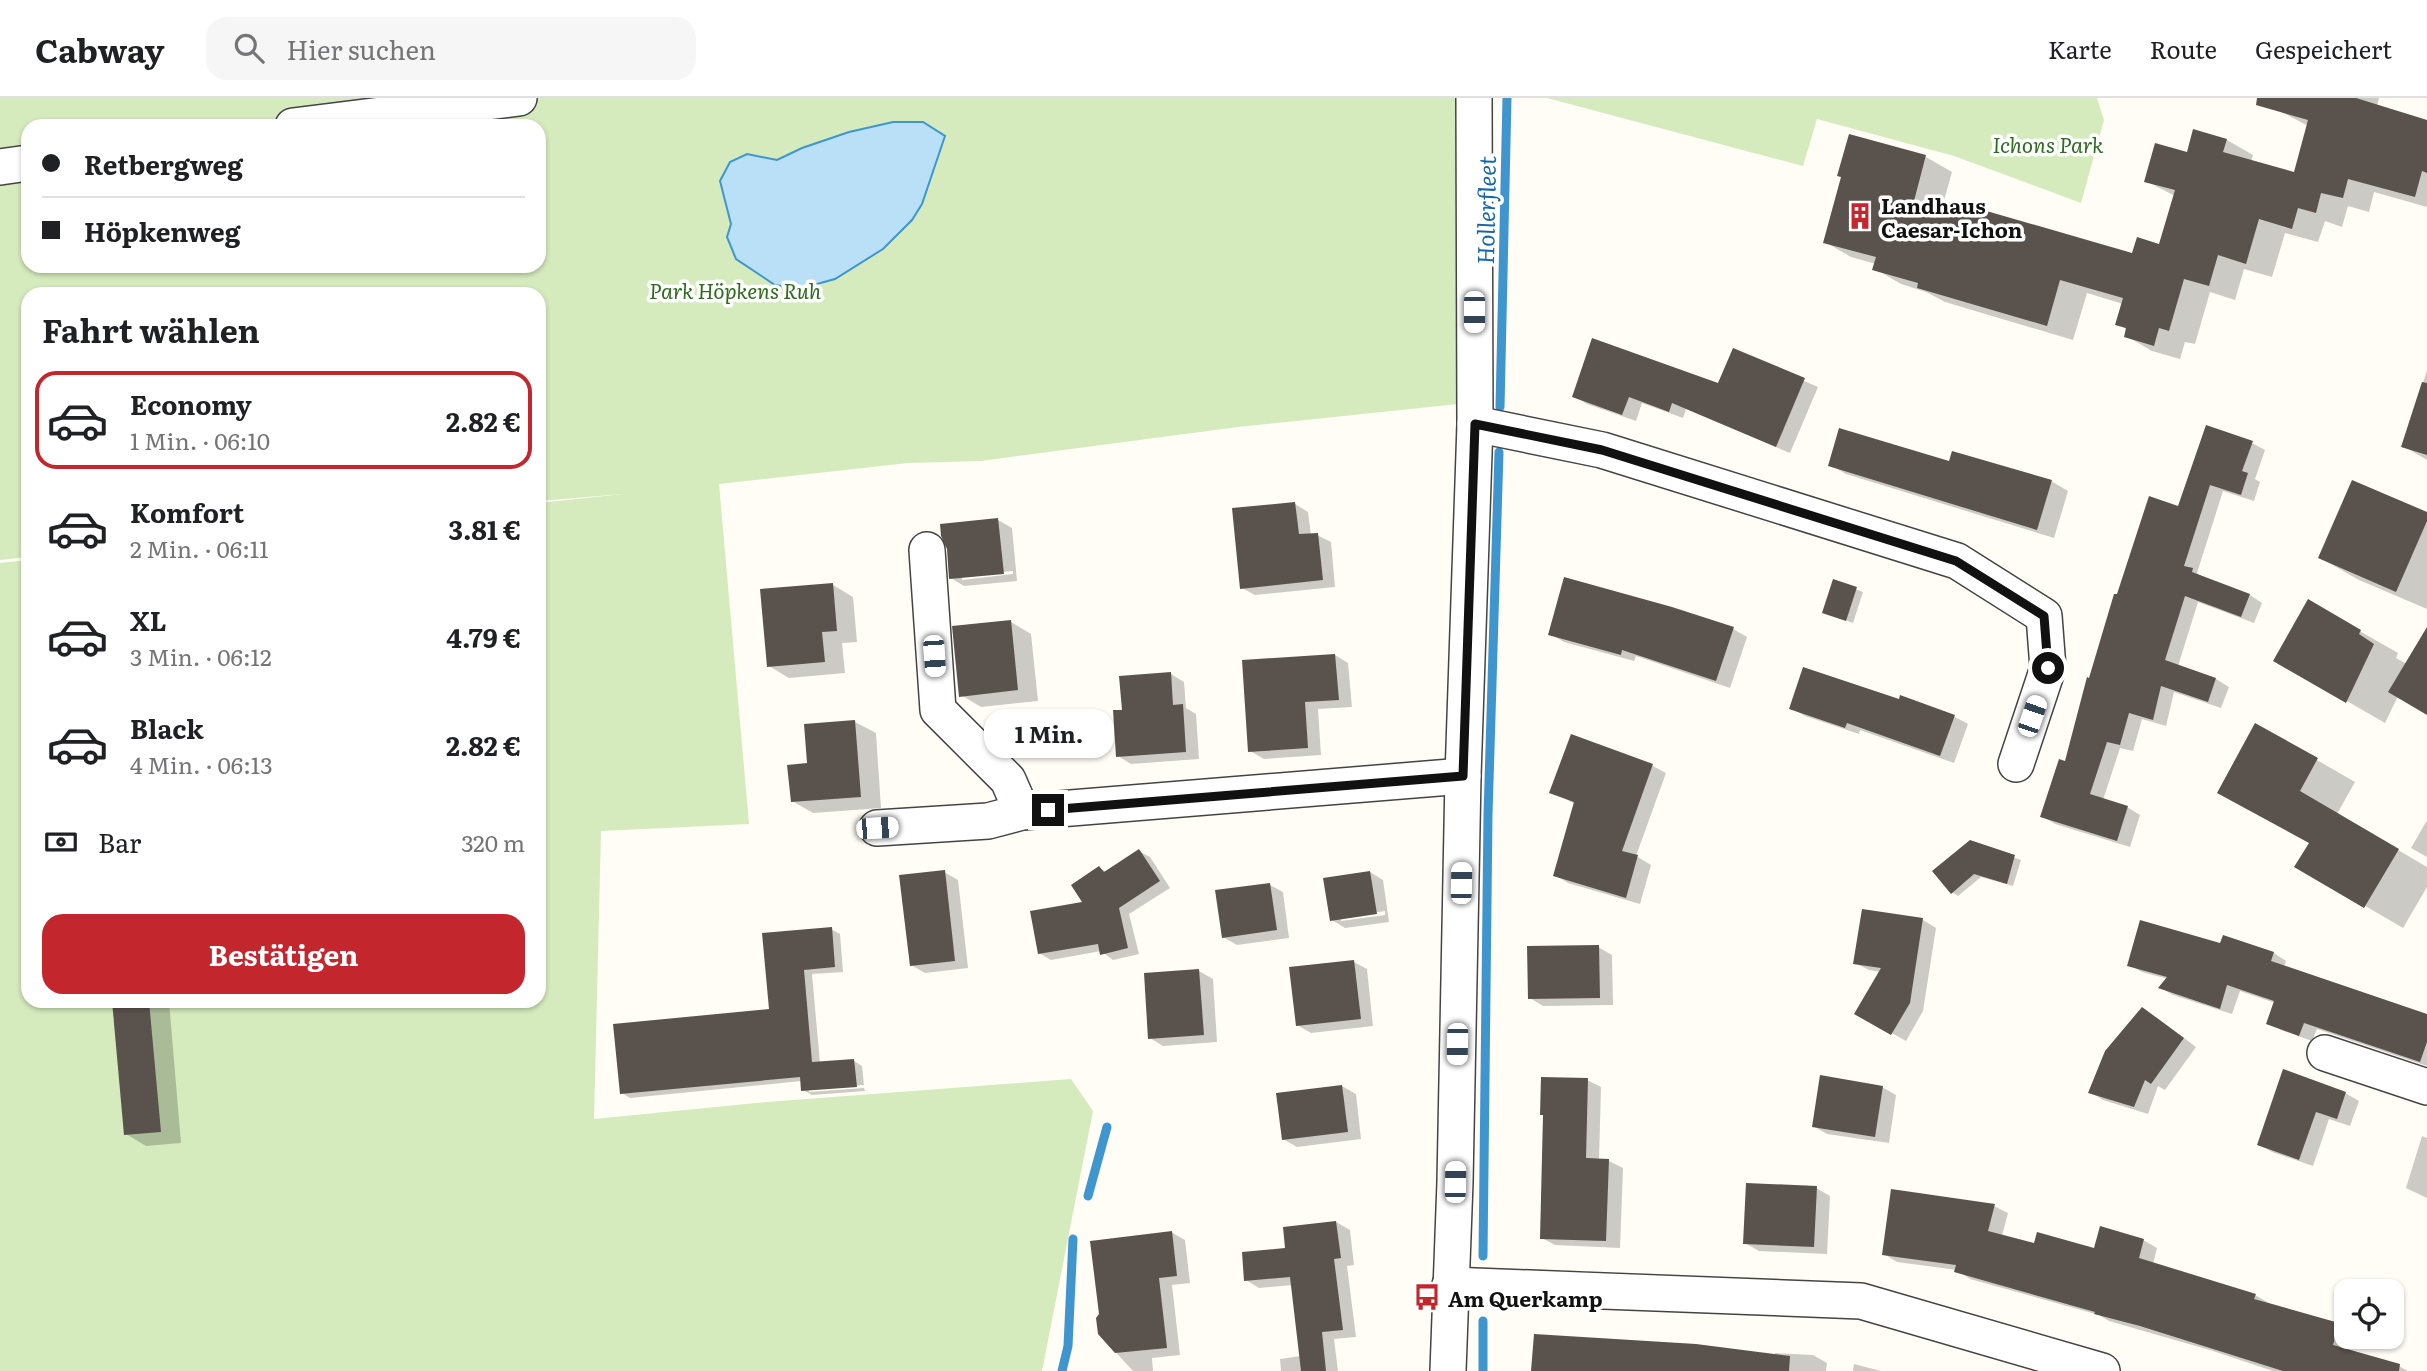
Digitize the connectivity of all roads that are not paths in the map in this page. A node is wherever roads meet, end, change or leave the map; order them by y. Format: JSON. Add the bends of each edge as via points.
{"nodes":[{"id":1,"x":519,"y":98,"type":"edge"},
{"id":2,"x":1474,"y":98,"type":"edge"},
{"id":3,"x":350,"y":119,"type":"edge"},
{"id":4,"x":21,"y":164,"type":"edge"},
{"id":5,"x":0,"y":167,"type":"edge"},
{"id":6,"x":1475,"y":424,"type":"junction"},
{"id":7,"x":927,"y":550,"type":"dead end"},
{"id":8,"x":2016,"y":764,"type":"dead end"},
{"id":9,"x":1463,"y":776,"type":"junction"},
{"id":10,"x":1022,"y":812,"type":"junction"},
{"id":11,"x":877,"y":828,"type":"dead end"},
{"id":12,"x":2325,"y":1053,"type":"dead end"},
{"id":13,"x":2427,"y":1087,"type":"edge"},
{"id":14,"x":1450,"y":1284,"type":"junction"},
{"id":15,"x":1448,"y":1371,"type":"edge"},
{"id":16,"x":2102,"y":1371,"type":"edge"}],
"edges":[{"from":1,"to":3,"type":"street"},
{"from":2,"to":6,"type":"street"},
{"from":4,"to":5,"type":"street"},
{"from":6,"to":8,"type":"street","via":[[1602,450],[1968,568],[2044,616],[2048,668]]},
{"from":6,"to":9,"type":"street"},
{"from":7,"to":10,"type":"street","via":[[938,710],[1007,780]]},
{"from":9,"to":10,"type":"street"},
{"from":9,"to":14,"type":"street"},
{"from":10,"to":11,"type":"street","via":[[988,821]]},
{"from":12,"to":13,"type":"street"},
{"from":14,"to":15,"type":"street"},
{"from":14,"to":16,"type":"street","via":[[1861,1301]]}]}
